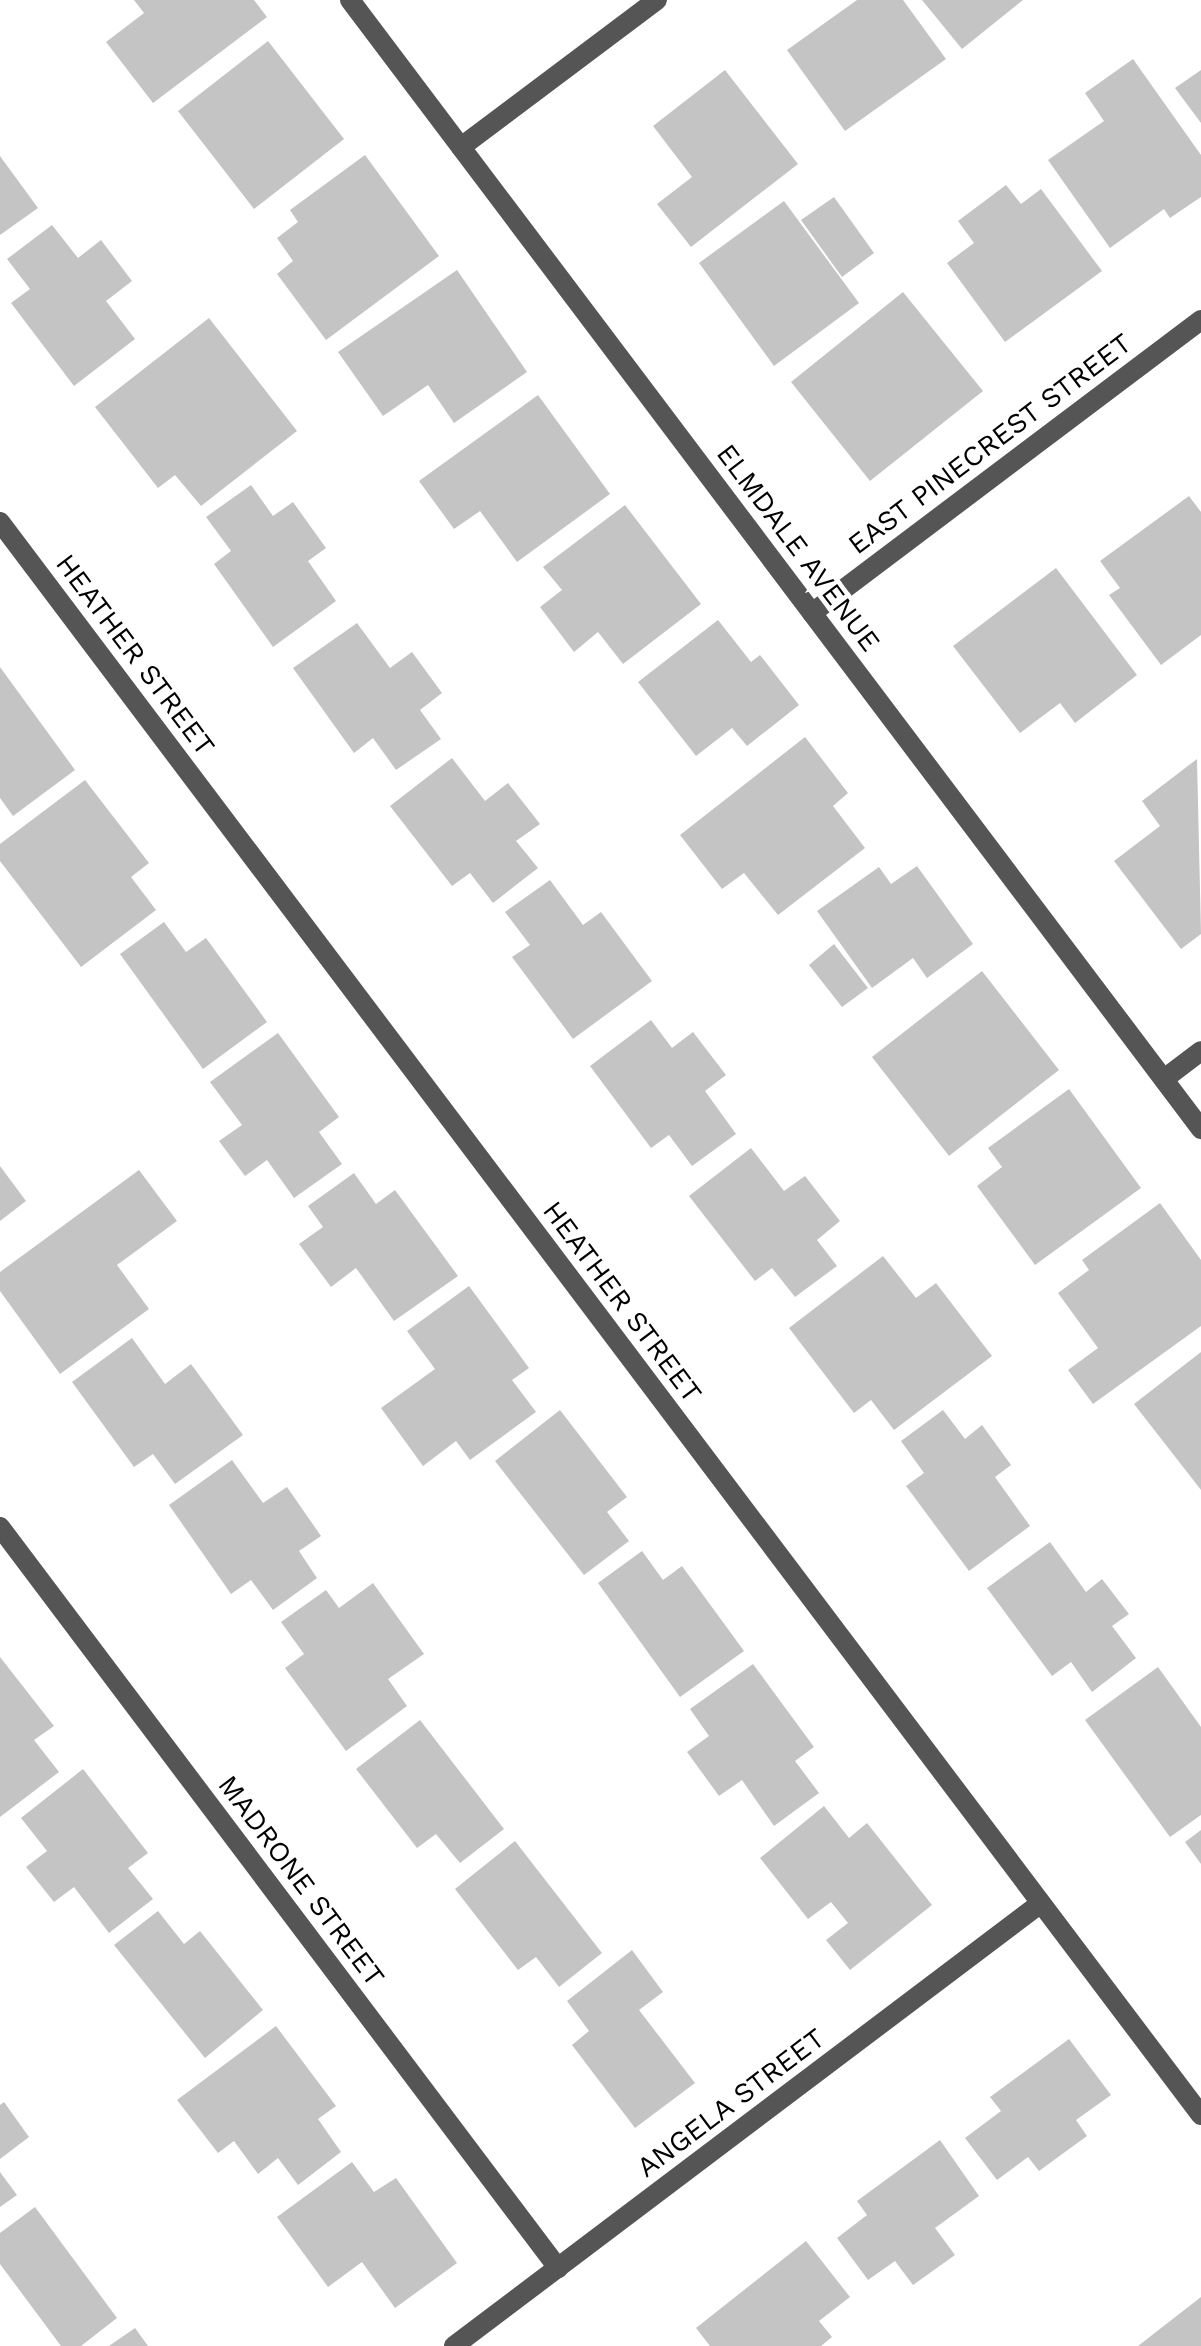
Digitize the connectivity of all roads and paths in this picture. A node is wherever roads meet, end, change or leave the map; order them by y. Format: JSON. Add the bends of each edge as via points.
{"nodes":[{"id":1,"x":350,"y":0,"type":"edge"},
{"id":2,"x":657,"y":0,"type":"edge"},
{"id":3,"x":461,"y":147,"type":"junction"},
{"id":4,"x":1201,"y":320,"type":"edge"},
{"id":5,"x":0,"y":522,"type":"edge"},
{"id":6,"x":812,"y":613,"type":"junction"},
{"id":7,"x":1201,"y":1051,"type":"edge"},
{"id":8,"x":1164,"y":1079,"type":"junction"},
{"id":9,"x":1201,"y":1129,"type":"edge"},
{"id":10,"x":0,"y":1528,"type":"edge"},
{"id":11,"x":1042,"y":1904,"type":"junction"},
{"id":12,"x":1201,"y":2115,"type":"edge"},
{"id":13,"x":558,"y":2268,"type":"junction"},
{"id":14,"x":454,"y":2346,"type":"edge"}],
"edges":[{"from":1,"to":3,"type":"street","name":"ELMDALE AVENUE"},
{"from":2,"to":3,"type":"street"},
{"from":3,"to":6,"type":"street","name":"ELMDALE AVENUE"},
{"from":4,"to":6,"type":"street","name":"EAST PINECREST STREET"},
{"from":5,"to":11,"type":"street","name":"HEATHER STREET"},
{"from":6,"to":8,"type":"street","name":"ELMDALE AVENUE"},
{"from":7,"to":8,"type":"street"},
{"from":8,"to":9,"type":"street","name":"ELMDALE AVENUE"},
{"from":10,"to":13,"type":"street","name":"MADRONE STREET"},
{"from":11,"to":12,"type":"street","name":"HEATHER STREET"},
{"from":11,"to":13,"type":"street","name":"ANGELA STREET"},
{"from":13,"to":14,"type":"street","name":"ANGELA STREET"}]}
